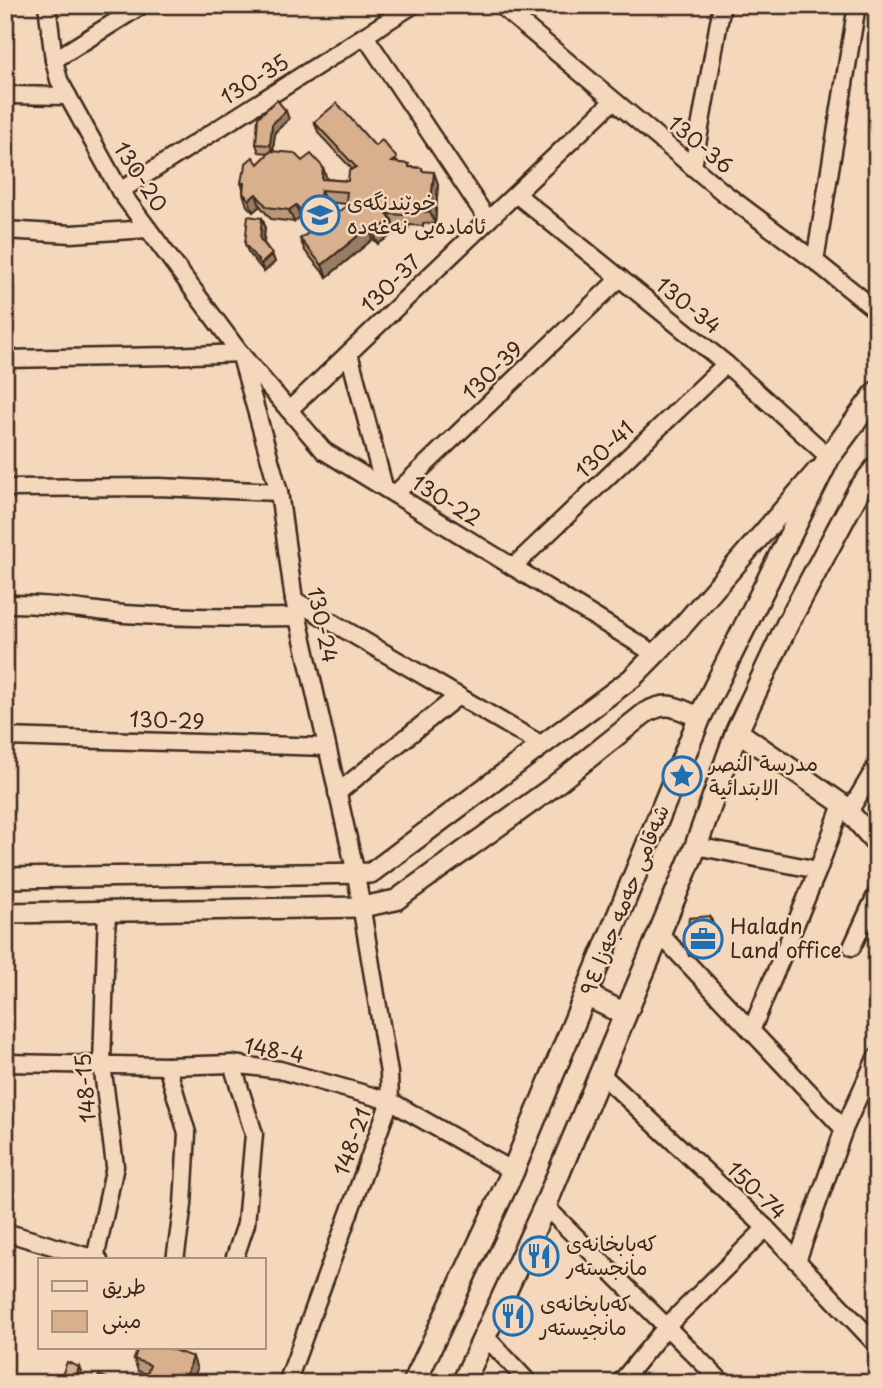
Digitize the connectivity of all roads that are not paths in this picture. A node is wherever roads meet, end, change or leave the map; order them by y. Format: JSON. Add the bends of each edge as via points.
{"nodes":[{"id":1,"x":47,"y":5,"type":"edge"},
{"id":2,"x":142,"y":5,"type":"edge"},
{"id":3,"x":413,"y":5,"type":"edge"},
{"id":4,"x":500,"y":5,"type":"edge"},
{"id":5,"x":722,"y":5,"type":"edge"},
{"id":6,"x":857,"y":5,"type":"edge"},
{"id":7,"x":365,"y":36,"type":"junction"},
{"id":8,"x":54,"y":60,"type":"junction"},
{"id":9,"x":5,"y":95,"type":"edge"},
{"id":10,"x":68,"y":96,"type":"junction"},
{"id":11,"x":613,"y":100,"type":"junction"},
{"id":12,"x":693,"y":167,"type":"junction"},
{"id":13,"x":120,"y":191,"type":"junction"},
{"id":14,"x":516,"y":194,"type":"junction"},
{"id":15,"x":488,"y":220,"type":"junction"},
{"id":16,"x":148,"y":229,"type":"junction"},
{"id":17,"x":5,"y":230,"type":"edge"},
{"id":18,"x":815,"y":261,"type":"junction"},
{"id":19,"x":620,"y":278,"type":"junction"},
{"id":20,"x":877,"y":311,"type":"edge"},
{"id":21,"x":240,"y":353,"type":"junction"},
{"id":22,"x":349,"y":353,"type":"junction"},
{"id":23,"x":5,"y":359,"type":"edge"},
{"id":24,"x":726,"y":364,"type":"junction"},
{"id":25,"x":877,"y":392,"type":"edge"},
{"id":26,"x":289,"y":410,"type":"junction"},
{"id":27,"x":829,"y":457,"type":"junction"},
{"id":28,"x":877,"y":467,"type":"edge"},
{"id":29,"x":5,"y":488,"type":"edge"},
{"id":30,"x":389,"y":491,"type":"junction"},
{"id":31,"x":279,"y":492,"type":"junction"},
{"id":32,"x":513,"y":567,"type":"junction"},
{"id":33,"x":294,"y":600,"type":"junction"},
{"id":34,"x":5,"y":604,"type":"edge"},
{"id":35,"x":298,"y":617,"type":"junction"},
{"id":36,"x":655,"y":654,"type":"junction"},
{"id":37,"x":458,"y":696,"type":"junction"},
{"id":38,"x":700,"y":717,"type":"junction"},
{"id":39,"x":737,"y":731,"type":"junction"},
{"id":40,"x":5,"y":737,"type":"edge"},
{"id":41,"x":542,"y":745,"type":"junction"},
{"id":42,"x":327,"y":747,"type":"junction"},
{"id":43,"x":877,"y":765,"type":"edge"},
{"id":44,"x":337,"y":793,"type":"junction"},
{"id":45,"x":846,"y":808,"type":"junction"},
{"id":46,"x":877,"y":844,"type":"edge"},
{"id":47,"x":696,"y":846,"type":"junction"},
{"id":48,"x":818,"y":870,"type":"junction"},
{"id":49,"x":356,"y":874,"type":"junction"},
{"id":50,"x":5,"y":878,"type":"edge"},
{"id":51,"x":877,"y":893,"type":"edge"},
{"id":52,"x":362,"y":907,"type":"junction"},
{"id":53,"x":107,"y":910,"type":"junction"},
{"id":54,"x":5,"y":913,"type":"edge"},
{"id":55,"x":659,"y":933,"type":"junction"},
{"id":56,"x":852,"y":947,"type":"dead end"},
{"id":57,"x":586,"y":995,"type":"junction"},
{"id":58,"x":625,"y":1014,"type":"junction"},
{"id":59,"x":751,"y":1031,"type":"junction"},
{"id":60,"x":877,"y":1056,"type":"edge"},
{"id":61,"x":5,"y":1063,"type":"edge"},
{"id":62,"x":102,"y":1063,"type":"junction"},
{"id":63,"x":232,"y":1064,"type":"junction"},
{"id":64,"x":167,"y":1066,"type":"junction"},
{"id":65,"x":600,"y":1073,"type":"junction"},
{"id":66,"x":390,"y":1101,"type":"junction"},
{"id":67,"x":844,"y":1129,"type":"junction"},
{"id":68,"x":513,"y":1171,"type":"junction"},
{"id":69,"x":545,"y":1206,"type":"junction"},
{"id":70,"x":766,"y":1228,"type":"junction"},
{"id":71,"x":5,"y":1232,"type":"edge"},
{"id":72,"x":90,"y":1258,"type":"edge"},
{"id":73,"x":97,"y":1258,"type":"edge"},
{"id":74,"x":174,"y":1258,"type":"edge"},
{"id":75,"x":235,"y":1258,"type":"edge"},
{"id":76,"x":797,"y":1261,"type":"junction"},
{"id":77,"x":667,"y":1326,"type":"junction"},
{"id":78,"x":485,"y":1336,"type":"junction"},
{"id":79,"x":877,"y":1345,"type":"edge"},
{"id":80,"x":287,"y":1383,"type":"edge"},
{"id":81,"x":414,"y":1383,"type":"edge"},
{"id":82,"x":463,"y":1383,"type":"edge"},
{"id":83,"x":529,"y":1383,"type":"edge"},
{"id":84,"x":620,"y":1383,"type":"edge"},
{"id":85,"x":723,"y":1383,"type":"edge"}],
"edges":[{"from":1,"to":8,"type":"street","name":"130-20"},
{"from":2,"to":8,"type":"street"},
{"from":3,"to":7,"type":"street","name":"130-35"},
{"from":4,"to":11,"type":"street","name":"130-36"},
{"from":5,"to":12,"type":"street"},
{"from":6,"to":18,"type":"street"},
{"from":7,"to":13,"type":"street","name":"130-35"},
{"from":7,"to":15,"type":"street"},
{"from":8,"to":10,"type":"street","name":"130-20"},
{"from":9,"to":10,"type":"street"},
{"from":10,"to":13,"type":"street","name":"130-20"},
{"from":11,"to":12,"type":"street","name":"130-36"},
{"from":11,"to":14,"type":"street","name":"130-37"},
{"from":12,"to":18,"type":"street","name":"130-36"},
{"from":13,"to":16,"type":"street","name":"130-20"},
{"from":14,"to":15,"type":"street","name":"130-37"},
{"from":14,"to":19,"type":"street","name":"130-34"},
{"from":15,"to":22,"type":"street","name":"130-37"},
{"from":16,"to":17,"type":"street","via":[[71,234]]},
{"from":16,"to":21,"type":"street","name":"130-20"},
{"from":18,"to":20,"type":"street","name":"130-36"},
{"from":19,"to":24,"type":"street","name":"130-34"},
{"from":19,"to":30,"type":"street","name":"130-39"},
{"from":21,"to":23,"type":"street"},
{"from":21,"to":26,"type":"street","name":"130-22"},
{"from":21,"to":31,"type":"street","name":"130-24"},
{"from":22,"to":26,"type":"street","name":"130-37"},
{"from":22,"to":30,"type":"street"},
{"from":24,"to":27,"type":"street","name":"130-34"},
{"from":24,"to":32,"type":"street","name":"130-41"},
{"from":25,"to":27,"type":"main road","name":"شەقامی حەمە جەزا ٩٤"},
{"from":26,"to":30,"type":"street","name":"130-22","via":[[324,451]]},
{"from":27,"to":36,"type":"street"},
{"from":27,"to":38,"type":"main road","name":"شەقامی حەمە جەزا ٩٤"},
{"from":28,"to":39,"type":"main road","name":"شەقامی حەمە جەزا ٩٤","via":[[859,490],[789,622]]},
{"from":29,"to":31,"type":"street"},
{"from":30,"to":32,"type":"street","name":"130-22"},
{"from":31,"to":33,"type":"street","name":"130-24"},
{"from":32,"to":36,"type":"street","name":"130-22"},
{"from":33,"to":35,"type":"street","name":"130-24"},
{"from":33,"to":37,"type":"street"},
{"from":34,"to":35,"type":"street","via":[[204,619]]},
{"from":35,"to":42,"type":"street","name":"130-24"},
{"from":36,"to":41,"type":"street","via":[[632,678]]},
{"from":37,"to":41,"type":"street"},
{"from":37,"to":44,"type":"street"},
{"from":38,"to":52,"type":"street","via":[[659,705],[396,900]]},
{"from":38,"to":57,"type":"main road","name":"شەقامی حەمە جەزا ٩٤"},
{"from":39,"to":45,"type":"street"},
{"from":39,"to":47,"type":"main road","name":"شەقامی حەمە جەزا ٩٤"},
{"from":40,"to":42,"type":"street","name":"130-29"},
{"from":41,"to":49,"type":"street","via":[[371,873]]},
{"from":42,"to":44,"type":"street","name":"130-24"},
{"from":43,"to":45,"type":"street"},
{"from":44,"to":49,"type":"street","name":"130-24"},
{"from":45,"to":46,"type":"street"},
{"from":45,"to":48,"type":"street"},
{"from":47,"to":48,"type":"street"},
{"from":47,"to":55,"type":"main road","name":"شەقامی حەمە جەزا ٩٤"},
{"from":48,"to":59,"type":"street"},
{"from":49,"to":50,"type":"street"},
{"from":49,"to":52,"type":"street","name":"130-24"},
{"from":51,"to":56,"type":"street"},
{"from":52,"to":53,"type":"street"},
{"from":52,"to":66,"type":"street","name":"148-21"},
{"from":53,"to":54,"type":"street"},
{"from":53,"to":62,"type":"street","name":"148-15"},
{"from":55,"to":58,"type":"main road","name":"شەقامی حەمە جەزا ٩٤"},
{"from":55,"to":59,"type":"street"},
{"from":57,"to":58,"type":"main road"},
{"from":57,"to":68,"type":"main road","name":"شەقامی حەمە جەزا ٩٤"},
{"from":58,"to":65,"type":"main road","name":"شەقامی حەمە جەزا ٩٤"},
{"from":59,"to":67,"type":"street"},
{"from":60,"to":67,"type":"street"},
{"from":61,"to":62,"type":"street","name":"148-4"},
{"from":62,"to":64,"type":"street","name":"148-4"},
{"from":62,"to":73,"type":"street","name":"148-15","via":[[115,1166]]},
{"from":63,"to":64,"type":"street","name":"148-4"},
{"from":63,"to":66,"type":"street","name":"148-4","via":[[280,1070]]},
{"from":63,"to":75,"type":"street","via":[[254,1134],[246,1224]]},
{"from":64,"to":74,"type":"street","via":[[187,1133]]},
{"from":65,"to":69,"type":"main road","name":"شەقامی حەمە جەزا ٩٤"},
{"from":65,"to":70,"type":"street","name":"150-74"},
{"from":66,"to":68,"type":"street","name":"148-4"},
{"from":66,"to":80,"type":"street","name":"148-21"},
{"from":67,"to":76,"type":"street"},
{"from":68,"to":81,"type":"main road","name":"شەقامی حەمە جەزا ٩٤"},
{"from":69,"to":77,"type":"street"},
{"from":69,"to":78,"type":"main road","name":"شەقامی حەمە جەزا ٩٤"},
{"from":70,"to":76,"type":"street","name":"150-74"},
{"from":70,"to":77,"type":"street"},
{"from":71,"to":72,"type":"street"},
{"from":76,"to":79,"type":"street","name":"150-74"},
{"from":77,"to":84,"type":"street"},
{"from":77,"to":85,"type":"street"},
{"from":78,"to":82,"type":"main road","name":"شەقامی حەمە جەزا ٩٤"},
{"from":78,"to":83,"type":"street"}]}
